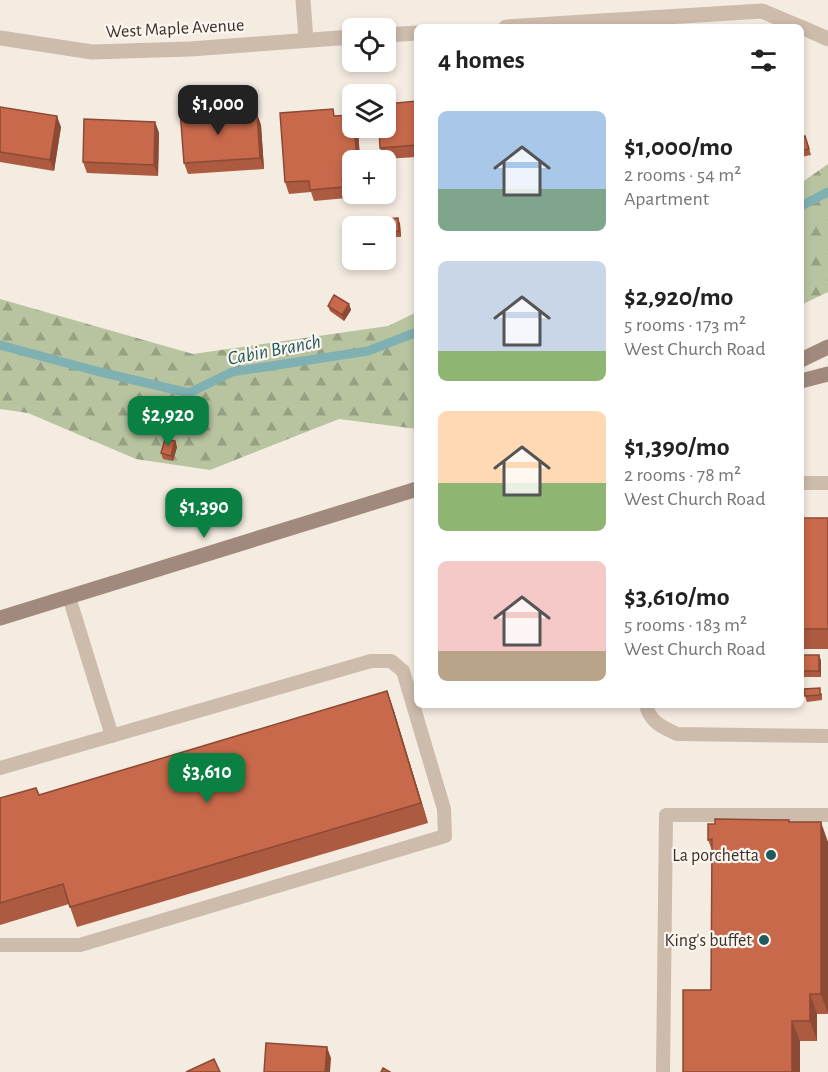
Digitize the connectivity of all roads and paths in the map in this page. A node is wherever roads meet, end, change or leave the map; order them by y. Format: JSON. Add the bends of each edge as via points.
{"nodes":[{"id":1,"x":303,"y":0,"type":"edge"},
{"id":2,"x":554,"y":24,"type":"edge"},
{"id":3,"x":794,"y":24,"type":"edge"},
{"id":4,"x":804,"y":28,"type":"edge"},
{"id":5,"x":414,"y":33,"type":"edge"},
{"id":6,"x":396,"y":34,"type":"edge"},
{"id":7,"x":0,"y":38,"type":"edge"},
{"id":8,"x":342,"y":38,"type":"edge"},
{"id":9,"x":828,"y":39,"type":"edge"},
{"id":10,"x":306,"y":40,"type":"junction"},
{"id":11,"x":828,"y":347,"type":"edge"},
{"id":12,"x":804,"y":359,"type":"edge"},
{"id":13,"x":828,"y":374,"type":"edge"},
{"id":14,"x":804,"y":380,"type":"edge"},
{"id":15,"x":804,"y":483,"type":"edge"},
{"id":16,"x":828,"y":483,"type":"edge"},
{"id":17,"x":414,"y":490,"type":"edge"},
{"id":18,"x":69,"y":597,"type":"junction"},
{"id":19,"x":0,"y":618,"type":"edge"},
{"id":20,"x":647,"y":708,"type":"edge"},
{"id":21,"x":112,"y":736,"type":"junction"},
{"id":22,"x":828,"y":736,"type":"edge"},
{"id":23,"x":0,"y":768,"type":"edge"},
{"id":24,"x":828,"y":815,"type":"edge"},
{"id":25,"x":0,"y":945,"type":"edge"},
{"id":26,"x":663,"y":1072,"type":"edge"}],
"edges":[{"from":1,"to":10,"type":"street"},
{"from":2,"to":3,"type":"street","via":[[762,11]]},
{"from":4,"to":9,"type":"street"},
{"from":5,"to":6,"type":"street"},
{"from":7,"to":10,"type":"street","name":"West Maple Avenue","via":[[92,52]]},
{"from":8,"to":10,"type":"street","name":"West Maple Avenue"},
{"from":11,"to":12,"type":"main road"},
{"from":13,"to":14,"type":"main road"},
{"from":15,"to":16,"type":"lane"},
{"from":17,"to":18,"type":"main road"},
{"from":18,"to":19,"type":"main road"},
{"from":18,"to":21,"type":"lane"},
{"from":20,"to":22,"type":"lane","via":[[658,725],[676,734]]},
{"from":21,"to":23,"type":"lane"},
{"from":21,"to":25,"type":"lane","via":[[371,661],[391,661],[403,671],[444,809],[446,836],[80,945]]},
{"from":24,"to":26,"type":"lane","via":[[666,815]]}]}
